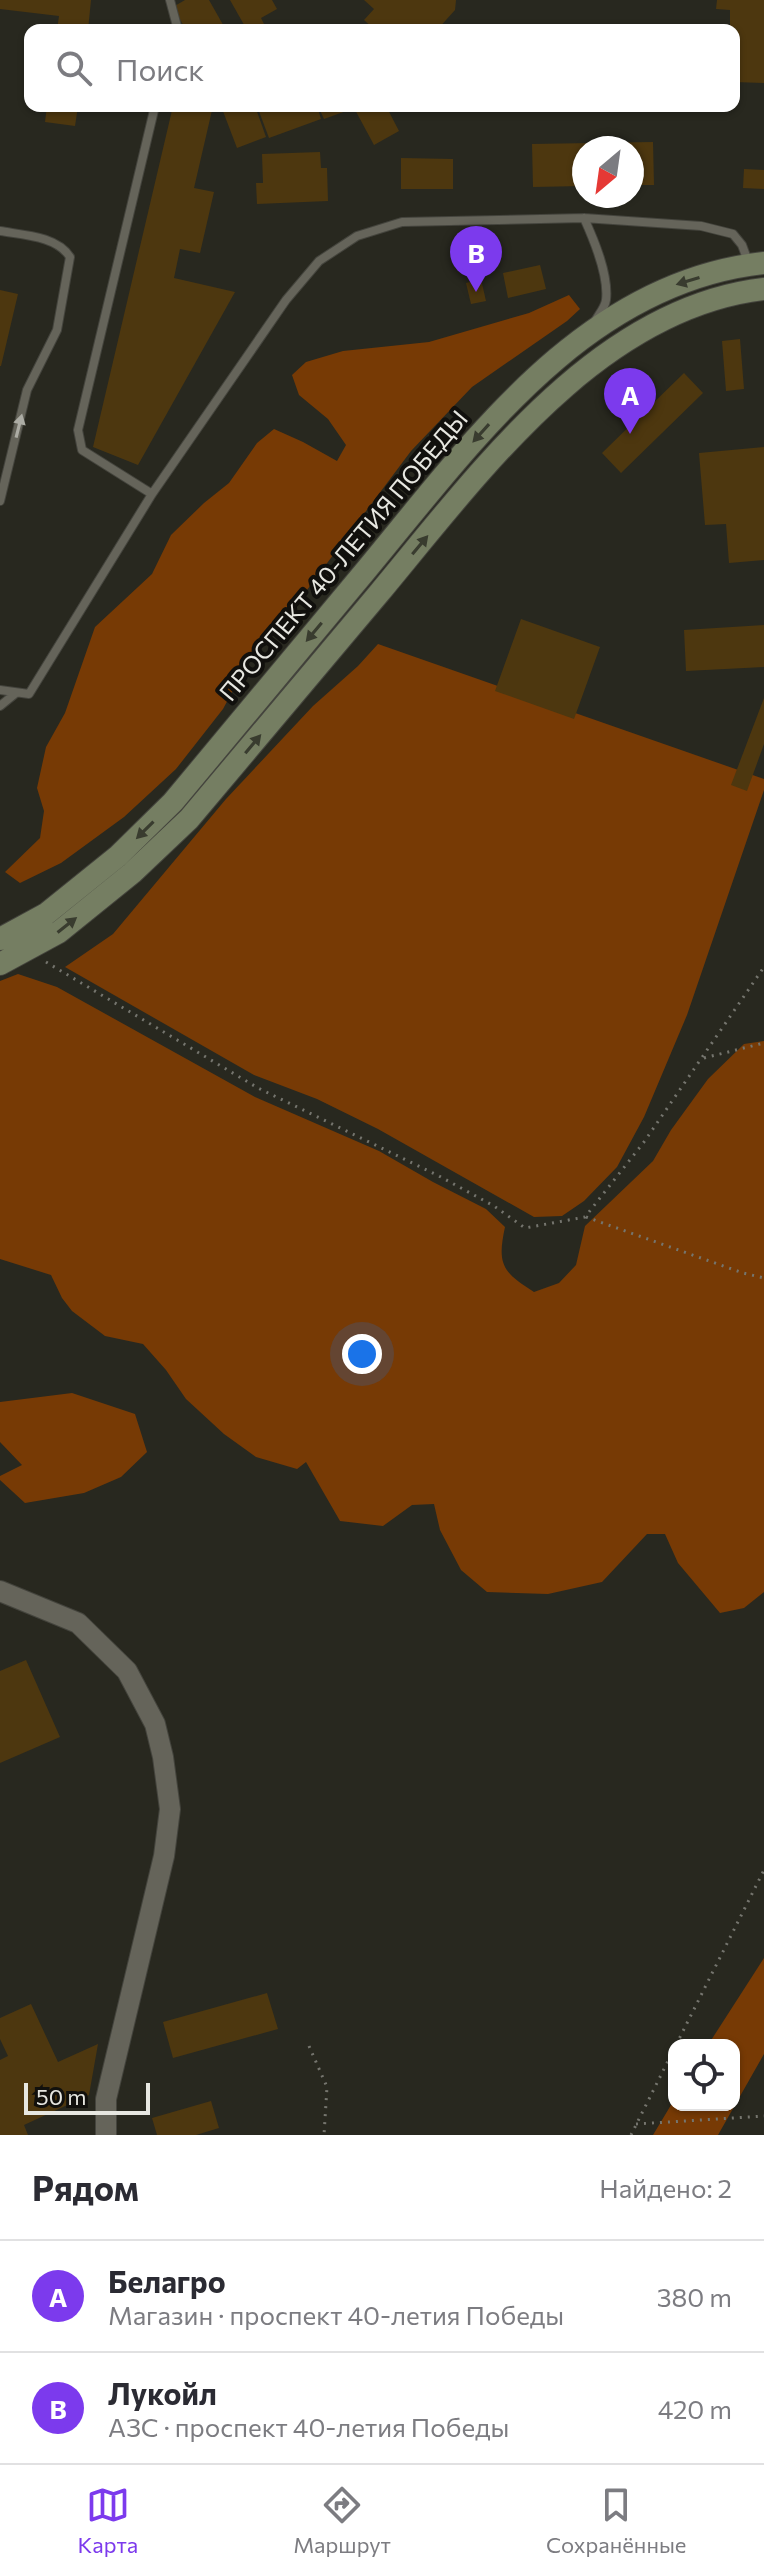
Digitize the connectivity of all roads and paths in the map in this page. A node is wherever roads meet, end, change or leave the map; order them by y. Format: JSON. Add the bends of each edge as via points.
{"nodes":[{"id":1,"x":170,"y":0,"type":"edge"},
{"id":2,"x":176,"y":24,"type":"edge"},
{"id":3,"x":154,"y":112,"type":"edge"},
{"id":4,"x":584,"y":218,"type":"junction"},
{"id":5,"x":0,"y":231,"type":"edge"},
{"id":6,"x":757,"y":264,"type":"edge"},
{"id":7,"x":760,"y":289,"type":"edge"},
{"id":8,"x":585,"y":337,"type":"junction"},
{"id":9,"x":152,"y":494,"type":"junction"},
{"id":10,"x":0,"y":501,"type":"edge"},
{"id":11,"x":0,"y":690,"type":"edge"},
{"id":12,"x":16,"y":693,"type":"junction"},
{"id":13,"x":0,"y":706,"type":"edge"},
{"id":14,"x":0,"y":939,"type":"edge"},
{"id":15,"x":26,"y":950,"type":"junction"},
{"id":16,"x":0,"y":964,"type":"edge"},
{"id":17,"x":764,"y":967,"type":"edge"},
{"id":18,"x":764,"y":1043,"type":"edge"},
{"id":19,"x":704,"y":1058,"type":"junction"},
{"id":20,"x":585,"y":1217,"type":"junction"},
{"id":21,"x":764,"y":1278,"type":"edge"},
{"id":22,"x":0,"y":1591,"type":"edge"},
{"id":23,"x":764,"y":1870,"type":"edge"},
{"id":24,"x":679,"y":2039,"type":"edge"},
{"id":25,"x":309,"y":2046,"type":"dead end"},
{"id":26,"x":668,"y":2061,"type":"edge"},
{"id":27,"x":764,"y":2116,"type":"edge"},
{"id":28,"x":636,"y":2124,"type":"junction"},
{"id":29,"x":106,"y":2135,"type":"edge"},
{"id":30,"x":324,"y":2135,"type":"edge"},
{"id":31,"x":631,"y":2135,"type":"edge"}],
"edges":[{"from":1,"to":2,"type":"lane"},
{"from":3,"to":9,"type":"lane","via":[[78,430],[82,450]]},
{"from":4,"to":6,"type":"lane","via":[[701,226],[733,234]]},
{"from":4,"to":8,"type":"lane","via":[[606,282],[606,303]]},
{"from":4,"to":9,"type":"lane","via":[[402,222],[357,236],[319,261],[286,300]]},
{"from":10,"to":5,"type":"lane","one_way":true,"via":[[27,390],[57,330],[70,257],[52,241]]},
{"from":6,"to":7,"type":"main road"},
{"from":6,"to":8,"type":"main road","name":"ПРОСПЕКТ 40-ЛЕТИЯ ПОБЕДЫ","one_way":true,"via":[[672,286]]},
{"from":15,"to":7,"type":"main road","one_way":true,"via":[[59,932],[189,819],[500,449],[569,383],[680,311]]},
{"from":8,"to":14,"type":"main road","name":"ПРОСПЕКТ 40-ЛЕТИЯ ПОБЕДЫ","one_way":true,"via":[[553,360],[482,431],[173,802],[118,856],[46,914]]},
{"from":9,"to":12,"type":"lane","via":[[29,694]]},
{"from":11,"to":12,"type":"lane"},
{"from":12,"to":13,"type":"lane"},
{"from":15,"to":16,"type":"main road"},
{"from":15,"to":20,"type":"path","via":[[258,1088],[439,1176],[525,1228]]},
{"from":17,"to":19,"type":"path"},
{"from":18,"to":19,"type":"path"},
{"from":19,"to":20,"type":"path"},
{"from":20,"to":21,"type":"path"},
{"from":22,"to":29,"type":"street","via":[[78,1623],[127,1671],[155,1724],[163,1757],[170,1809],[164,1856],[106,2099]]},
{"from":23,"to":24,"type":"path"},
{"from":25,"to":30,"type":"path","via":[[327,2087]]},
{"from":26,"to":28,"type":"path"},
{"from":27,"to":28,"type":"path"},
{"from":28,"to":31,"type":"path"}]}
